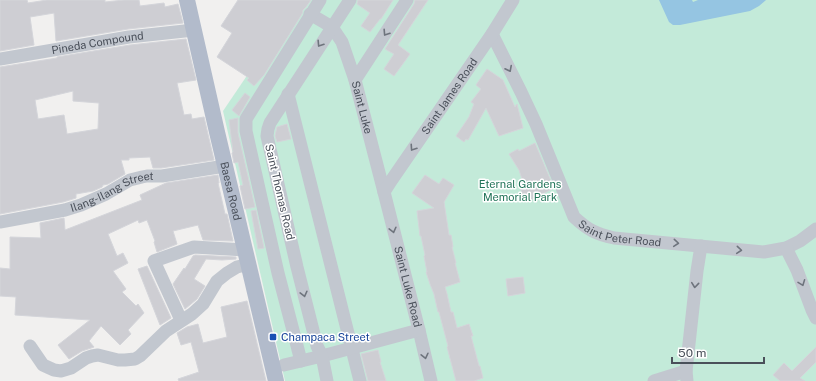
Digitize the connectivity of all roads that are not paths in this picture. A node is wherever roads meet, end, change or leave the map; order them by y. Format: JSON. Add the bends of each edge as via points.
{"nodes":[{"id":1,"x":187,"y":0,"type":"edge"},
{"id":2,"x":320,"y":0,"type":"edge"},
{"id":3,"x":350,"y":0,"type":"edge"},
{"id":4,"x":407,"y":0,"type":"edge"},
{"id":5,"x":513,"y":0,"type":"edge"},
{"id":6,"x":310,"y":14,"type":"junction"},
{"id":7,"x":332,"y":27,"type":"junction"},
{"id":8,"x":194,"y":30,"type":"junction"},
{"id":9,"x":492,"y":34,"type":"junction"},
{"id":10,"x":1,"y":59,"type":"edge"},
{"id":11,"x":354,"y":80,"type":"junction"},
{"id":12,"x":288,"y":94,"type":"junction"},
{"id":13,"x":246,"y":131,"type":"junction"},
{"id":14,"x":267,"y":136,"type":"junction"},
{"id":15,"x":225,"y":166,"type":"junction"},
{"id":16,"x":384,"y":192,"type":"junction"},
{"id":17,"x":0,"y":222,"type":"edge"},
{"id":18,"x":816,"y":229,"type":"edge"},
{"id":19,"x":701,"y":246,"type":"junction"},
{"id":20,"x":786,"y":248,"type":"junction"},
{"id":21,"x":247,"y":257,"type":"junction"},
{"id":22,"x":297,"y":267,"type":"junction"},
{"id":23,"x":278,"y":272,"type":"junction"},
{"id":24,"x":816,"y":318,"type":"edge"},
{"id":25,"x":181,"y":320,"type":"junction"},
{"id":26,"x":419,"y":330,"type":"junction"},
{"id":27,"x":30,"y":346,"type":"dead end"},
{"id":28,"x":352,"y":348,"type":"junction"},
{"id":29,"x":322,"y":356,"type":"junction"},
{"id":30,"x":301,"y":361,"type":"junction"},
{"id":31,"x":284,"y":365,"type":"dead end"},
{"id":32,"x":687,"y":376,"type":"edge"},
{"id":33,"x":276,"y":381,"type":"edge"},
{"id":34,"x":327,"y":381,"type":"edge"},
{"id":35,"x":360,"y":381,"type":"edge"},
{"id":36,"x":431,"y":381,"type":"edge"},
{"id":37,"x":654,"y":381,"type":"edge"}],
"edges":[{"from":1,"to":8,"type":"main road","name":"Baesa Road"},
{"from":2,"to":6,"type":"street"},
{"from":3,"to":7,"type":"street","name":"Saint Thomas Road"},
{"from":4,"to":11,"type":"street","one_way":true},
{"from":5,"to":9,"type":"street","name":"Saint James Road"},
{"from":6,"to":7,"type":"street"},
{"from":6,"to":13,"type":"street","via":[[246,119]]},
{"from":7,"to":11,"type":"street","name":"Saint Luke","via":[[342,42]]},
{"from":7,"to":12,"type":"street","name":"Saint Thomas Road","one_way":true},
{"from":8,"to":10,"type":"street","name":"Pineda Compound","via":[[129,37]]},
{"from":8,"to":15,"type":"main road","name":"Baesa Road"},
{"from":9,"to":16,"type":"street","name":"Saint James Road","one_way":true},
{"from":9,"to":19,"type":"street","name":"Saint Peter Road","one_way":true,"via":[[536,124],[574,217],[585,227],[614,238]]},
{"from":11,"to":16,"type":"street","name":"Saint Luke"},
{"from":12,"to":14,"type":"street","name":"Saint Thomas Road","via":[[270,123]]},
{"from":12,"to":28,"type":"street"},
{"from":13,"to":14,"type":"street"},
{"from":13,"to":23,"type":"street"},
{"from":14,"to":22,"type":"street","name":"Saint Thomas Road"},
{"from":15,"to":17,"type":"street","name":"Ilang-Ilang Street","via":[[142,177],[65,210]]},
{"from":15,"to":21,"type":"main road","name":"Baesa Road"},
{"from":16,"to":26,"type":"street","name":"Saint Luke Road","one_way":true},
{"from":18,"to":20,"type":"street","name":"Saint Peter Road"},
{"from":19,"to":20,"type":"street","name":"Saint Peter Road","one_way":true,"via":[[764,252]]},
{"from":19,"to":32,"type":"street","one_way":true},
{"from":20,"to":24,"type":"street","one_way":true},
{"from":21,"to":25,"type":"street","via":[[217,281],[203,304]]},
{"from":21,"to":25,"type":"street","via":[[194,247],[154,261]]},
{"from":21,"to":33,"type":"main road","name":"Baesa Road"},
{"from":22,"to":23,"type":"street"},
{"from":22,"to":29,"type":"street","name":"Saint Thomas Road","one_way":true,"via":[[317,346]]},
{"from":23,"to":30,"type":"street"},
{"from":25,"to":27,"type":"street","via":[[166,330],[140,356],[130,360],[98,355],[60,371],[43,365]]},
{"from":26,"to":28,"type":"street"},
{"from":26,"to":36,"type":"street","name":"Saint Luke Road","one_way":true},
{"from":28,"to":29,"type":"street"},
{"from":28,"to":35,"type":"street"},
{"from":29,"to":30,"type":"street"},
{"from":29,"to":34,"type":"street","name":"Saint Thomas Road"},
{"from":30,"to":31,"type":"street"},
{"from":32,"to":37,"type":"street"}]}
